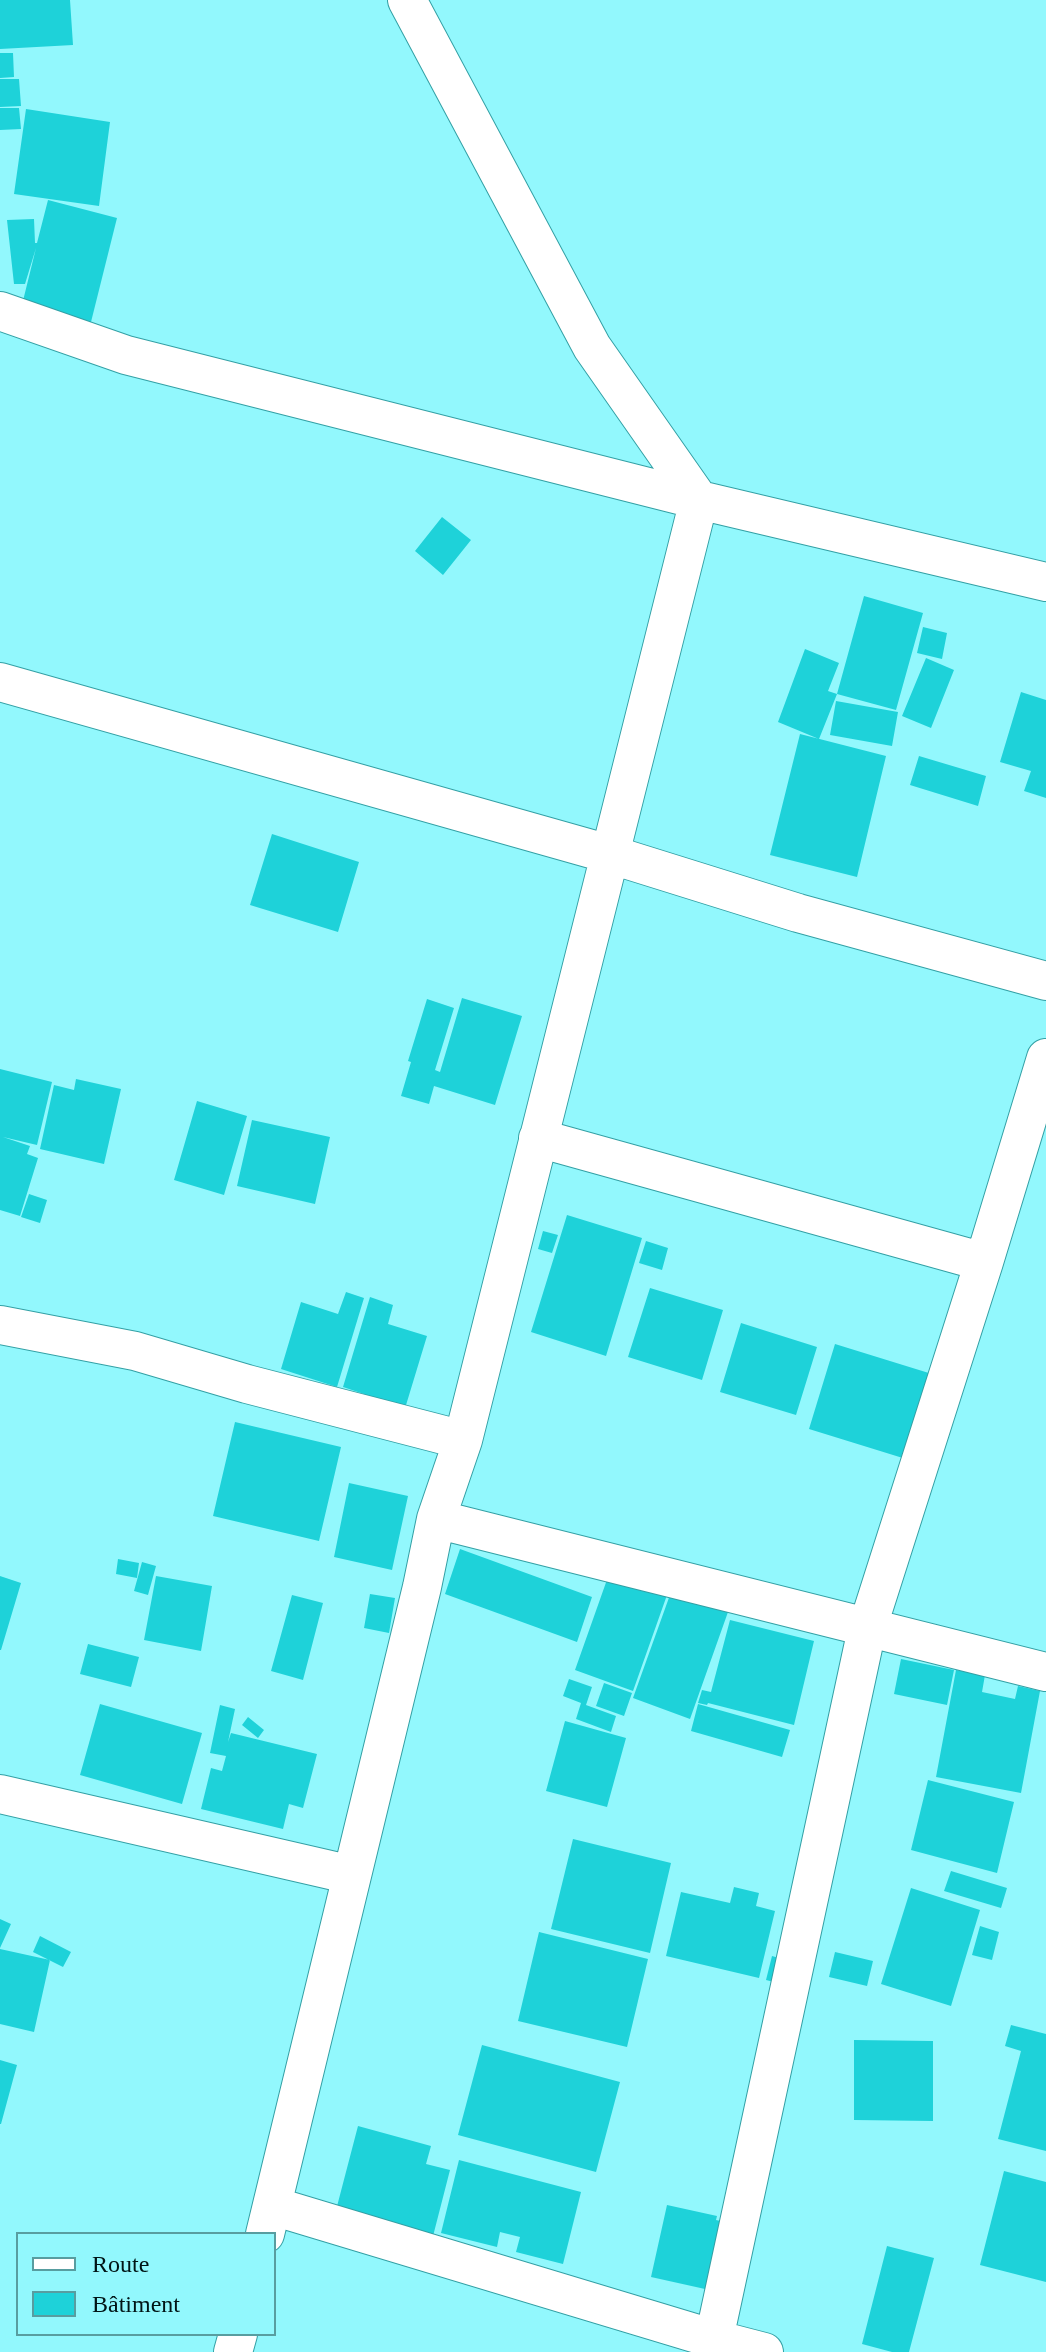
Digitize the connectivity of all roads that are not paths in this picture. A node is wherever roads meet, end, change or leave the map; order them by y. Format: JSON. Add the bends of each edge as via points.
{"nodes":[{"id":1,"x":407,"y":0,"type":"edge"},
{"id":2,"x":0,"y":311,"type":"edge"},
{"id":3,"x":699,"y":500,"type":"junction"},
{"id":4,"x":1046,"y":582,"type":"edge"},
{"id":5,"x":0,"y":682,"type":"edge"},
{"id":6,"x":609,"y":854,"type":"junction"},
{"id":7,"x":1046,"y":981,"type":"edge"},
{"id":8,"x":1046,"y":1058,"type":"edge"},
{"id":9,"x":538,"y":1138,"type":"junction"},
{"id":10,"x":984,"y":1262,"type":"junction"},
{"id":11,"x":0,"y":1325,"type":"edge"},
{"id":12,"x":463,"y":1440,"type":"junction"},
{"id":13,"x":436,"y":1519,"type":"junction"},
{"id":14,"x":867,"y":1629,"type":"junction"},
{"id":15,"x":1046,"y":1672,"type":"edge"},
{"id":16,"x":0,"y":1794,"type":"edge"},
{"id":17,"x":352,"y":1875,"type":"junction"},
{"id":18,"x":269,"y":2220,"type":"edge"},
{"id":19,"x":714,"y":2339,"type":"junction"},
{"id":20,"x":764,"y":2352,"type":"edge"}],
"edges":[{"from":1,"to":3,"type":"street","via":[[592,347]]},
{"from":2,"to":3,"type":"street","via":[[126,355]]},
{"from":3,"to":4,"type":"street"},
{"from":3,"to":6,"type":"street"},
{"from":5,"to":6,"type":"street"},
{"from":6,"to":7,"type":"street"},
{"from":6,"to":9,"type":"street"},
{"from":8,"to":10,"type":"street"},
{"from":9,"to":10,"type":"street"},
{"from":9,"to":12,"type":"street"},
{"from":10,"to":14,"type":"street"},
{"from":11,"to":12,"type":"street","via":[[135,1351]]},
{"from":12,"to":13,"type":"street"},
{"from":13,"to":14,"type":"street"},
{"from":13,"to":17,"type":"street"},
{"from":14,"to":15,"type":"street"},
{"from":14,"to":19,"type":"street"},
{"from":16,"to":17,"type":"street"},
{"from":17,"to":18,"type":"street"},
{"from":18,"to":19,"type":"street"},
{"from":19,"to":20,"type":"street"}]}
